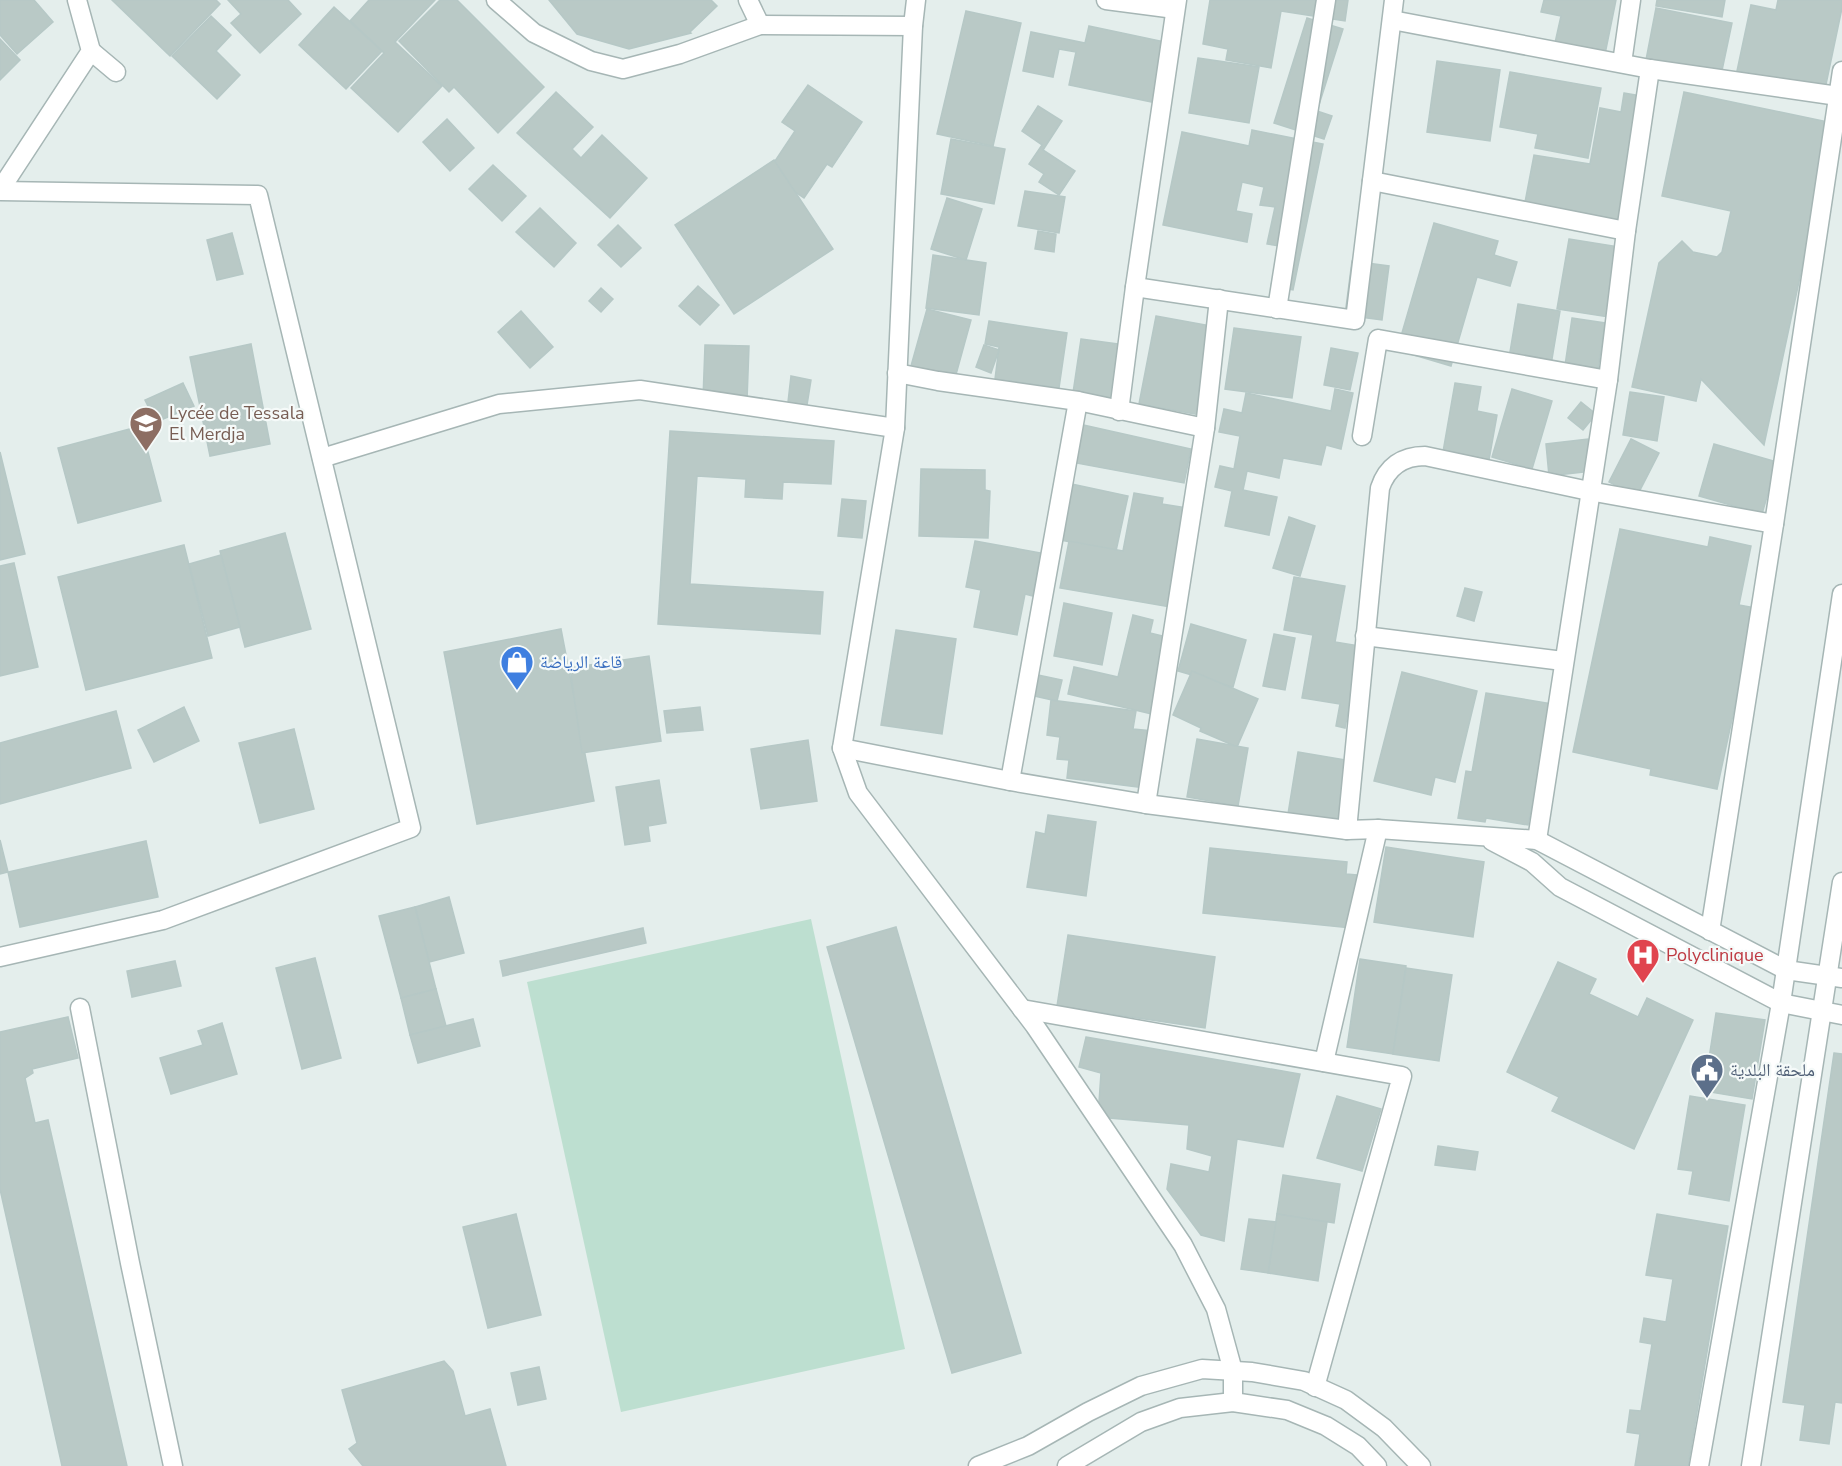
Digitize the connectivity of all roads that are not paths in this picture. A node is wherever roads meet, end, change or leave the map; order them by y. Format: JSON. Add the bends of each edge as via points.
{"nodes":[{"id":1,"x":77,"y":0,"type":"edge"},
{"id":2,"x":496,"y":0,"type":"edge"},
{"id":3,"x":748,"y":0,"type":"edge"},
{"id":4,"x":916,"y":0,"type":"edge"},
{"id":5,"x":1106,"y":0,"type":"edge"},
{"id":6,"x":1326,"y":0,"type":"edge"},
{"id":7,"x":1394,"y":0,"type":"edge"},
{"id":8,"x":1631,"y":0,"type":"edge"},
{"id":9,"x":1176,"y":5,"type":"edge"},
{"id":10,"x":1392,"y":20,"type":"junction"},
{"id":11,"x":760,"y":25,"type":"junction"},
{"id":12,"x":913,"y":26,"type":"junction"},
{"id":13,"x":91,"y":51,"type":"junction"},
{"id":14,"x":1622,"y":63,"type":"junction"},
{"id":15,"x":1650,"y":69,"type":"junction"},
{"id":16,"x":1842,"y":71,"type":"edge"},
{"id":17,"x":116,"y":72,"type":"dead end"},
{"id":18,"x":1838,"y":96,"type":"junction"},
{"id":19,"x":1372,"y":181,"type":"junction"},
{"id":20,"x":0,"y":190,"type":"edge"},
{"id":21,"x":1626,"y":231,"type":"junction"},
{"id":22,"x":1135,"y":287,"type":"junction"},
{"id":23,"x":1219,"y":299,"type":"junction"},
{"id":24,"x":1277,"y":309,"type":"junction"},
{"id":25,"x":897,"y":373,"type":"junction"},
{"id":26,"x":1608,"y":380,"type":"junction"},
{"id":27,"x":1077,"y":401,"type":"junction"},
{"id":28,"x":1119,"y":411,"type":"junction"},
{"id":29,"x":895,"y":428,"type":"junction"},
{"id":30,"x":1205,"y":428,"type":"junction"},
{"id":31,"x":1362,"y":436,"type":"dead end"},
{"id":32,"x":322,"y":458,"type":"junction"},
{"id":33,"x":1589,"y":492,"type":"junction"},
{"id":34,"x":1774,"y":524,"type":"junction"},
{"id":35,"x":1842,"y":594,"type":"edge"},
{"id":36,"x":1365,"y":636,"type":"junction"},
{"id":37,"x":1563,"y":661,"type":"junction"},
{"id":38,"x":842,"y":748,"type":"junction"},
{"id":39,"x":1010,"y":781,"type":"junction"},
{"id":40,"x":1146,"y":804,"type":"junction"},
{"id":41,"x":1378,"y":829,"type":"junction"},
{"id":42,"x":1347,"y":830,"type":"junction"},
{"id":43,"x":1485,"y":838,"type":"junction"},
{"id":44,"x":1537,"y":840,"type":"junction"},
{"id":45,"x":1842,"y":882,"type":"edge"},
{"id":46,"x":1710,"y":931,"type":"junction"},
{"id":47,"x":0,"y":957,"type":"edge"},
{"id":48,"x":1786,"y":970,"type":"junction"},
{"id":49,"x":1835,"y":977,"type":"edge"},
{"id":50,"x":1780,"y":1003,"type":"junction"},
{"id":51,"x":80,"y":1008,"type":"dead end"},
{"id":52,"x":1022,"y":1009,"type":"junction"},
{"id":53,"x":1822,"y":1012,"type":"junction"},
{"id":54,"x":1842,"y":1015,"type":"edge"},
{"id":55,"x":1324,"y":1062,"type":"junction"},
{"id":56,"x":1233,"y":1371,"type":"junction"},
{"id":57,"x":1315,"y":1387,"type":"junction"},
{"id":58,"x":1233,"y":1402,"type":"junction"},
{"id":59,"x":173,"y":1466,"type":"edge"},
{"id":60,"x":978,"y":1466,"type":"edge"},
{"id":61,"x":1067,"y":1466,"type":"edge"},
{"id":62,"x":1377,"y":1466,"type":"edge"},
{"id":63,"x":1421,"y":1466,"type":"edge"},
{"id":64,"x":1699,"y":1466,"type":"edge"},
{"id":65,"x":1751,"y":1466,"type":"edge"}],
"edges":[{"from":1,"to":13,"type":"street"},
{"from":2,"to":11,"type":"street","via":[[534,33],[591,61],[623,69],[680,54]]},
{"from":3,"to":11,"type":"street"},
{"from":4,"to":12,"type":"street"},
{"from":5,"to":9,"type":"street"},
{"from":6,"to":24,"type":"street"},
{"from":7,"to":10,"type":"street"},
{"from":8,"to":14,"type":"street"},
{"from":9,"to":22,"type":"street"},
{"from":10,"to":14,"type":"street"},
{"from":10,"to":19,"type":"street"},
{"from":11,"to":12,"type":"street"},
{"from":12,"to":25,"type":"street"},
{"from":13,"to":17,"type":"street"},
{"from":13,"to":20,"type":"street"},
{"from":14,"to":15,"type":"street"},
{"from":15,"to":18,"type":"street"},
{"from":15,"to":21,"type":"street"},
{"from":16,"to":18,"type":"street"},
{"from":18,"to":34,"type":"street"},
{"from":19,"to":21,"type":"street"},
{"from":19,"to":24,"type":"street","via":[[1355,320]]},
{"from":20,"to":32,"type":"street","via":[[258,195]]},
{"from":21,"to":26,"type":"street"},
{"from":22,"to":23,"type":"street"},
{"from":22,"to":28,"type":"street"},
{"from":23,"to":24,"type":"street"},
{"from":23,"to":30,"type":"street"},
{"from":25,"to":27,"type":"street"},
{"from":25,"to":29,"type":"street"},
{"from":26,"to":31,"type":"street","via":[[1378,339]]},
{"from":26,"to":33,"type":"street"},
{"from":27,"to":28,"type":"street"},
{"from":27,"to":39,"type":"street"},
{"from":28,"to":30,"type":"street"},
{"from":29,"to":32,"type":"street","via":[[640,390],[499,404]]},
{"from":29,"to":38,"type":"street"},
{"from":30,"to":40,"type":"street"},
{"from":32,"to":47,"type":"street","via":[[411,828],[163,920]]},
{"from":33,"to":34,"type":"street"},
{"from":33,"to":36,"type":"street","via":[[1425,456],[1397,463],[1380,488]]},
{"from":33,"to":37,"type":"street"},
{"from":34,"to":46,"type":"street"},
{"from":35,"to":48,"type":"street"},
{"from":36,"to":37,"type":"street"},
{"from":36,"to":42,"type":"street"},
{"from":37,"to":44,"type":"street"},
{"from":38,"to":39,"type":"street"},
{"from":38,"to":52,"type":"street","via":[[858,793]]},
{"from":39,"to":40,"type":"street"},
{"from":40,"to":42,"type":"street"},
{"from":41,"to":42,"type":"street"},
{"from":41,"to":43,"type":"street"},
{"from":41,"to":55,"type":"street"},
{"from":43,"to":44,"type":"street"},
{"from":43,"to":50,"type":"street","via":[[1532,862],[1560,886]]},
{"from":44,"to":46,"type":"street"},
{"from":45,"to":49,"type":"street"},
{"from":46,"to":48,"type":"street"},
{"from":48,"to":49,"type":"street"},
{"from":48,"to":50,"type":"street"},
{"from":49,"to":53,"type":"street"},
{"from":50,"to":53,"type":"street"},
{"from":50,"to":64,"type":"street"},
{"from":51,"to":59,"type":"street"},
{"from":52,"to":55,"type":"street"},
{"from":52,"to":56,"type":"street","via":[[1183,1245],[1216,1309]]},
{"from":53,"to":54,"type":"street"},
{"from":53,"to":65,"type":"street"},
{"from":55,"to":57,"type":"street","via":[[1402,1076]]},
{"from":56,"to":57,"type":"street","via":[[1304,1381]]},
{"from":56,"to":58,"type":"street"},
{"from":56,"to":60,"type":"street","via":[[1202,1369],[1141,1386],[1028,1446]]},
{"from":57,"to":63,"type":"street","via":[[1346,1400],[1384,1428]]},
{"from":58,"to":61,"type":"street","via":[[1180,1408],[1141,1422]]},
{"from":58,"to":62,"type":"street","via":[[1287,1410],[1326,1426],[1358,1446]]}]}
